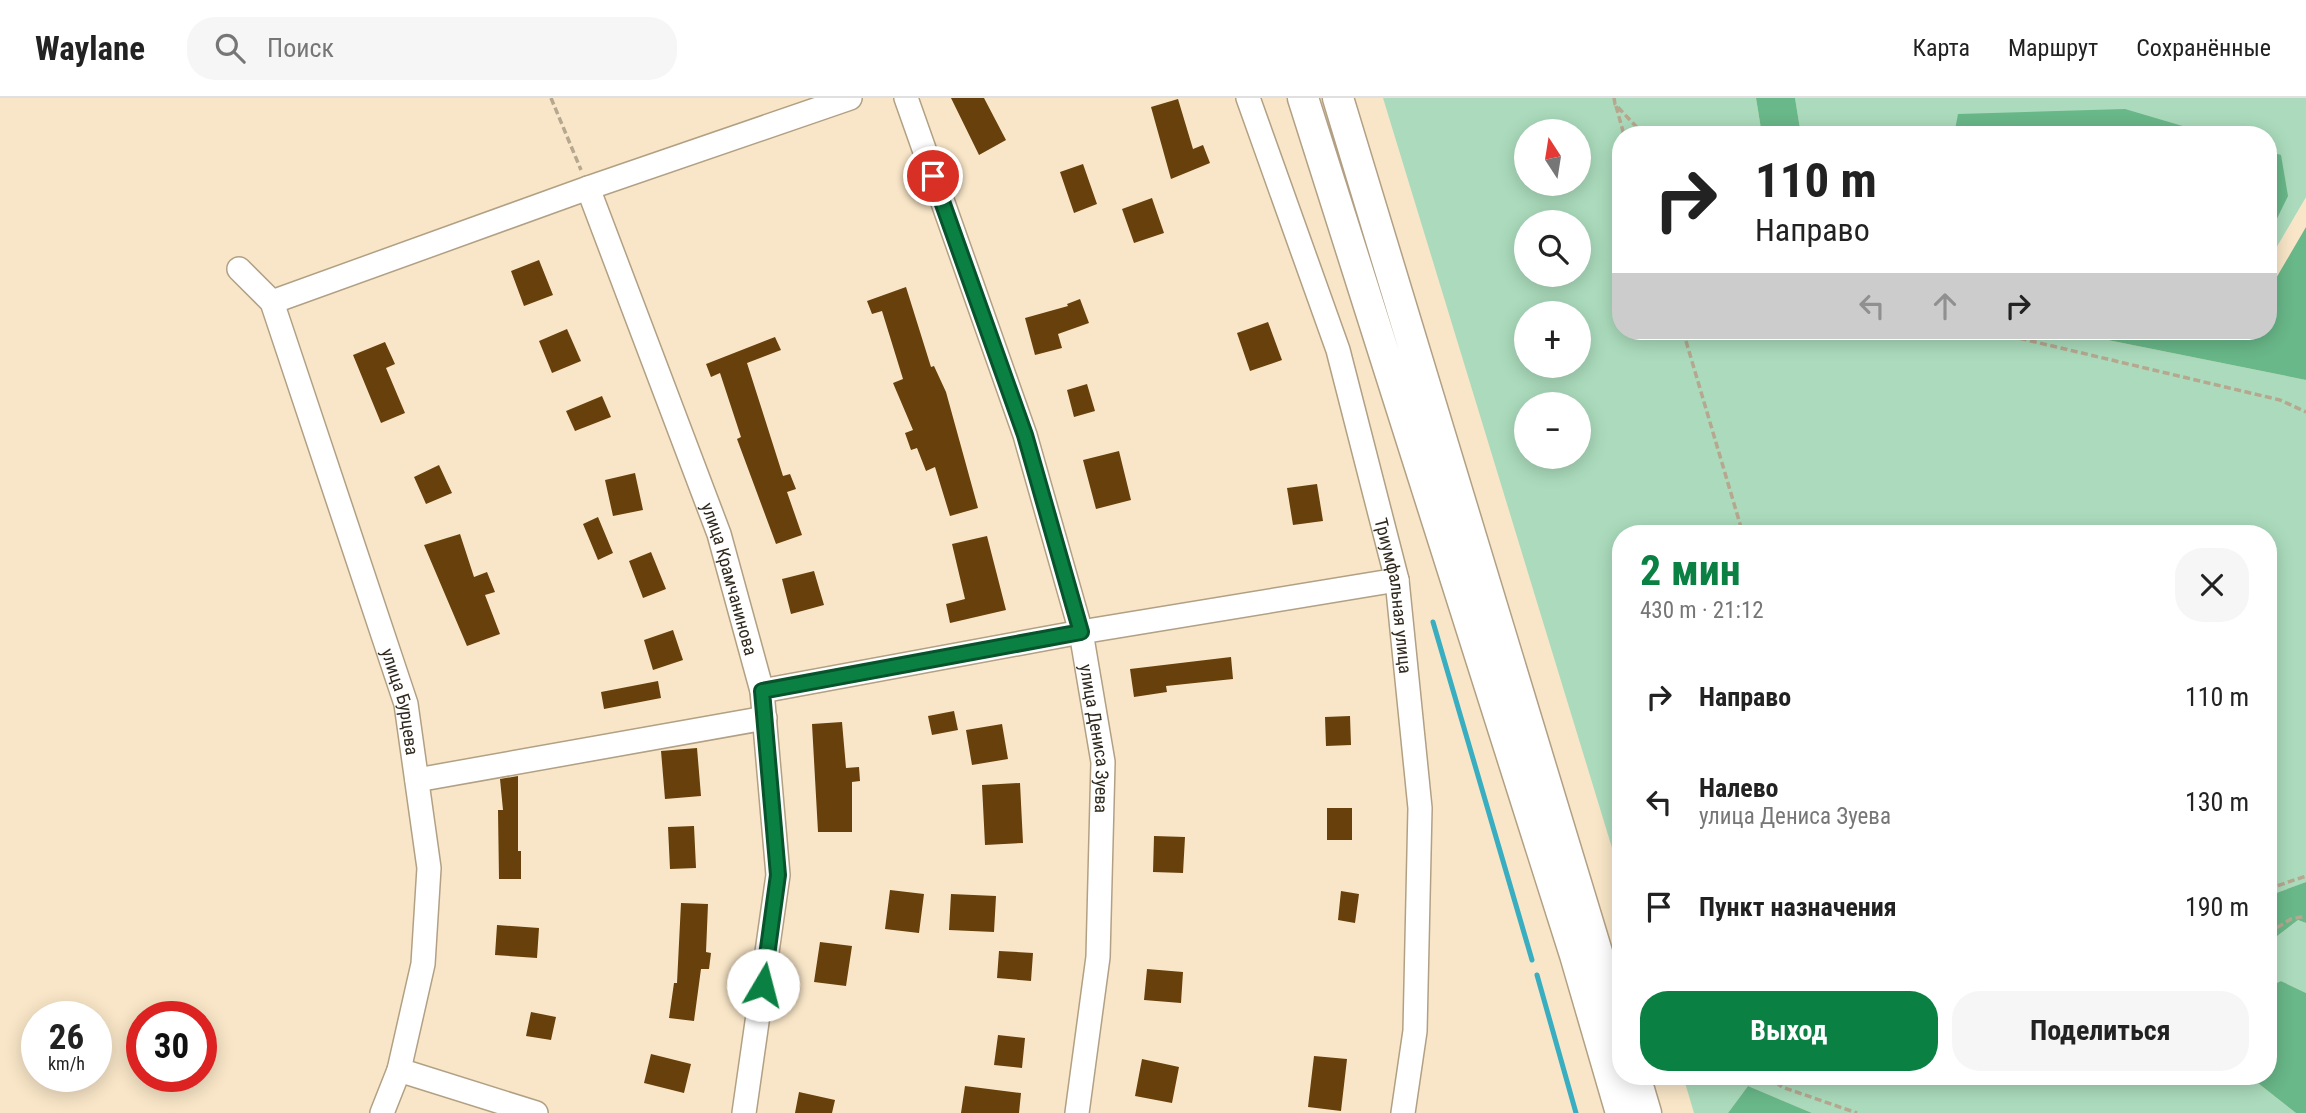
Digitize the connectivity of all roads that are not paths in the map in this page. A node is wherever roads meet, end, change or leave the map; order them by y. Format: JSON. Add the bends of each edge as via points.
{"nodes":[{"id":1,"x":850,"y":98,"type":"edge"},
{"id":2,"x":906,"y":98,"type":"edge"},
{"id":3,"x":1248,"y":98,"type":"edge"},
{"id":4,"x":1303,"y":98,"type":"edge"},
{"id":5,"x":1338,"y":98,"type":"edge"},
{"id":6,"x":588,"y":188,"type":"junction"},
{"id":7,"x":239,"y":269,"type":"dead end"},
{"id":8,"x":272,"y":302,"type":"junction"},
{"id":9,"x":1397,"y":580,"type":"junction"},
{"id":10,"x":1081,"y":632,"type":"junction"},
{"id":11,"x":762,"y":691,"type":"junction"},
{"id":12,"x":765,"y":718,"type":"junction"},
{"id":13,"x":417,"y":780,"type":"junction"},
{"id":14,"x":1612,"y":1002,"type":"edge"},
{"id":15,"x":399,"y":1070,"type":"junction"},
{"id":16,"x":1612,"y":1083,"type":"edge"},
{"id":17,"x":1613,"y":1085,"type":"edge"},
{"id":18,"x":1638,"y":1085,"type":"edge"},
{"id":19,"x":382,"y":1113,"type":"edge"},
{"id":20,"x":536,"y":1113,"type":"edge"},
{"id":21,"x":744,"y":1113,"type":"edge"},
{"id":22,"x":1077,"y":1113,"type":"edge"},
{"id":23,"x":1403,"y":1113,"type":"edge"},
{"id":24,"x":1621,"y":1113,"type":"edge"},
{"id":25,"x":1646,"y":1113,"type":"edge"}],
"edges":[{"from":1,"to":6,"type":"street"},
{"from":2,"to":10,"type":"street","name":"улица Дениса Зуева","via":[[1025,435]]},
{"from":3,"to":9,"type":"street","name":"Триумфальная улица","via":[[1338,350]]},
{"from":4,"to":16,"type":"main road"},
{"from":5,"to":14,"type":"main road"},
{"from":6,"to":8,"type":"street"},
{"from":6,"to":11,"type":"street","name":"улица Крамчанинова","via":[[719,534]]},
{"from":7,"to":8,"type":"street"},
{"from":8,"to":13,"type":"street","name":"улица Бурцева","via":[[406,704]]},
{"from":9,"to":10,"type":"street"},
{"from":9,"to":23,"type":"street","name":"Триумфальная улица","via":[[1420,808],[1415,1031]]},
{"from":10,"to":11,"type":"street"},
{"from":10,"to":22,"type":"street","name":"улица Дениса Зуева","via":[[1102,762],[1098,957]]},
{"from":11,"to":12,"type":"street","name":"улица Крамчанинова"},
{"from":12,"to":13,"type":"street"},
{"from":12,"to":21,"type":"street","name":"улица Крамчанинова","via":[[778,875]]},
{"from":13,"to":15,"type":"street","name":"улица Бурцева","via":[[429,868],[423,964]]},
{"from":15,"to":19,"type":"street","name":"улица Бурцева"},
{"from":15,"to":20,"type":"street"},
{"from":17,"to":24,"type":"main road"},
{"from":18,"to":25,"type":"main road"}]}
